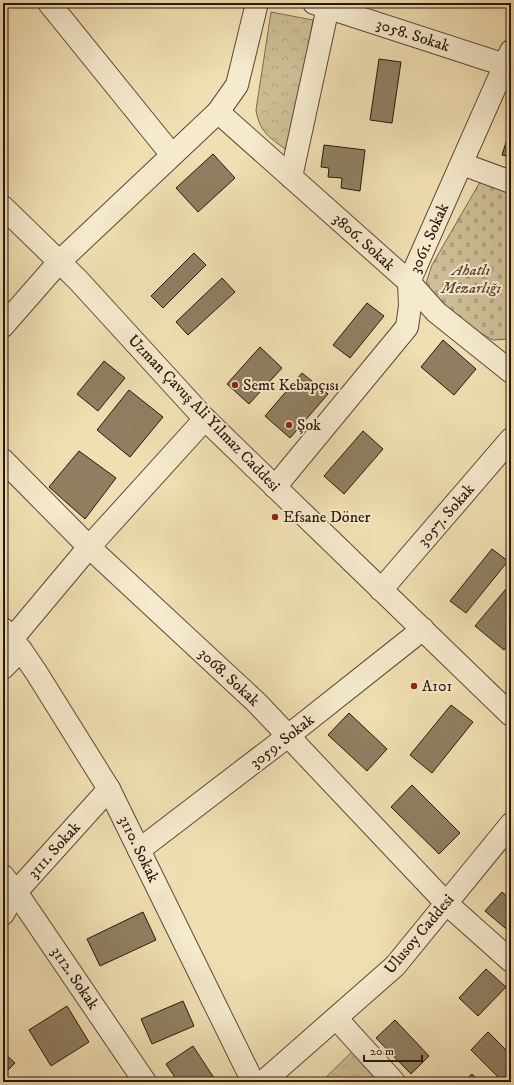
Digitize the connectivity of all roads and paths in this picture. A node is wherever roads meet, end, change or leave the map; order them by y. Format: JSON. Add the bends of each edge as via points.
{"nodes":[{"id":1,"x":49,"y":3,"type":"edge"},
{"id":2,"x":257,"y":3,"type":"edge"},
{"id":3,"x":321,"y":5,"type":"edge"},
{"id":4,"x":509,"y":61,"type":"edge"},
{"id":5,"x":218,"y":112,"type":"junction"},
{"id":6,"x":172,"y":155,"type":"junction"},
{"id":7,"x":462,"y":164,"type":"junction"},
{"id":8,"x":291,"y":177,"type":"junction"},
{"id":9,"x":511,"y":182,"type":"edge"},
{"id":10,"x":3,"y":207,"type":"edge"},
{"id":11,"x":59,"y":262,"type":"junction"},
{"id":12,"x":409,"y":282,"type":"junction"},
{"id":13,"x":3,"y":326,"type":"edge"},
{"id":14,"x":511,"y":372,"type":"edge"},
{"id":15,"x":205,"y":419,"type":"junction"},
{"id":16,"x":511,"y":439,"type":"edge"},
{"id":17,"x":3,"y":460,"type":"edge"},
{"id":18,"x":275,"y":487,"type":"junction"},
{"id":19,"x":89,"y":547,"type":"junction"},
{"id":20,"x":381,"y":590,"type":"junction"},
{"id":21,"x":423,"y":629,"type":"junction"},
{"id":22,"x":12,"y":640,"type":"edge"},
{"id":23,"x":3,"y":668,"type":"edge"},
{"id":24,"x":511,"y":715,"type":"edge"},
{"id":25,"x":288,"y":736,"type":"junction"},
{"id":26,"x":109,"y":789,"type":"junction"},
{"id":27,"x":511,"y":824,"type":"edge"},
{"id":28,"x":139,"y":850,"type":"junction"},
{"id":29,"x":10,"y":884,"type":"edge"},
{"id":30,"x":446,"y":903,"type":"junction"},
{"id":31,"x":3,"y":914,"type":"edge"},
{"id":32,"x":511,"y":961,"type":"edge"},
{"id":33,"x":336,"y":1018,"type":"junction"},
{"id":34,"x":145,"y":1082,"type":"edge"},
{"id":35,"x":253,"y":1082,"type":"edge"},
{"id":36,"x":263,"y":1082,"type":"edge"},
{"id":37,"x":394,"y":1082,"type":"edge"}],
"edges":[{"from":1,"to":6,"type":"street"},
{"from":2,"to":5,"type":"street","via":[[237,85]]},
{"from":3,"to":4,"type":"street","name":"3058. Sokak"},
{"from":3,"to":8,"type":"street"},
{"from":4,"to":7,"type":"street","name":"3061. Sokak"},
{"from":5,"to":6,"type":"street"},
{"from":5,"to":8,"type":"street","name":"3806. Sokak"},
{"from":6,"to":11,"type":"street"},
{"from":7,"to":9,"type":"street"},
{"from":7,"to":12,"type":"street","name":"3061. Sokak"},
{"from":8,"to":12,"type":"street","name":"3806. Sokak"},
{"from":10,"to":11,"type":"street","name":"Uzman Çavuş Ali Yılmaz Caddesi"},
{"from":11,"to":13,"type":"street"},
{"from":11,"to":15,"type":"street","name":"Uzman Çavuş Ali Yılmaz Caddesi"},
{"from":12,"to":14,"type":"street","name":"3806. Sokak","via":[[436,312]]},
{"from":12,"to":18,"type":"street","name":"3061. Sokak","via":[[410,306],[407,327]]},
{"from":15,"to":18,"type":"street","name":"Uzman Çavuş Ali Yılmaz Caddesi"},
{"from":15,"to":19,"type":"street"},
{"from":16,"to":20,"type":"street","name":"3057. Sokak"},
{"from":17,"to":19,"type":"street","name":"3068. Sokak"},
{"from":18,"to":20,"type":"street","name":"Uzman Çavuş Ali Yılmaz Caddesi"},
{"from":19,"to":22,"type":"street"},
{"from":19,"to":25,"type":"street","name":"3068. Sokak","via":[[257,703]]},
{"from":20,"to":21,"type":"street","name":"Uzman Çavuş Ali Yılmaz Caddesi"},
{"from":21,"to":24,"type":"street","name":"Uzman Çavuş Ali Yılmaz Caddesi"},
{"from":21,"to":25,"type":"street","name":"3059. Sokak"},
{"from":22,"to":23,"type":"street"},
{"from":22,"to":26,"type":"street","name":"3110. Sokak"},
{"from":25,"to":28,"type":"street","name":"3059. Sokak"},
{"from":25,"to":30,"type":"street","name":"3068. Sokak"},
{"from":26,"to":28,"type":"street","name":"3110. Sokak"},
{"from":26,"to":29,"type":"street","name":"3111. Sokak"},
{"from":27,"to":30,"type":"street","name":"Ulusoy Caddesi"},
{"from":28,"to":35,"type":"street","name":"3110. Sokak"},
{"from":29,"to":31,"type":"street","name":"3111. Sokak"},
{"from":29,"to":34,"type":"street","name":"3112. Sokak"},
{"from":30,"to":32,"type":"street","name":"3068. Sokak"},
{"from":30,"to":33,"type":"street","name":"Ulusoy Caddesi","via":[[395,966]]},
{"from":33,"to":36,"type":"street","name":"Ulusoy Caddesi"},
{"from":33,"to":37,"type":"street"}]}
